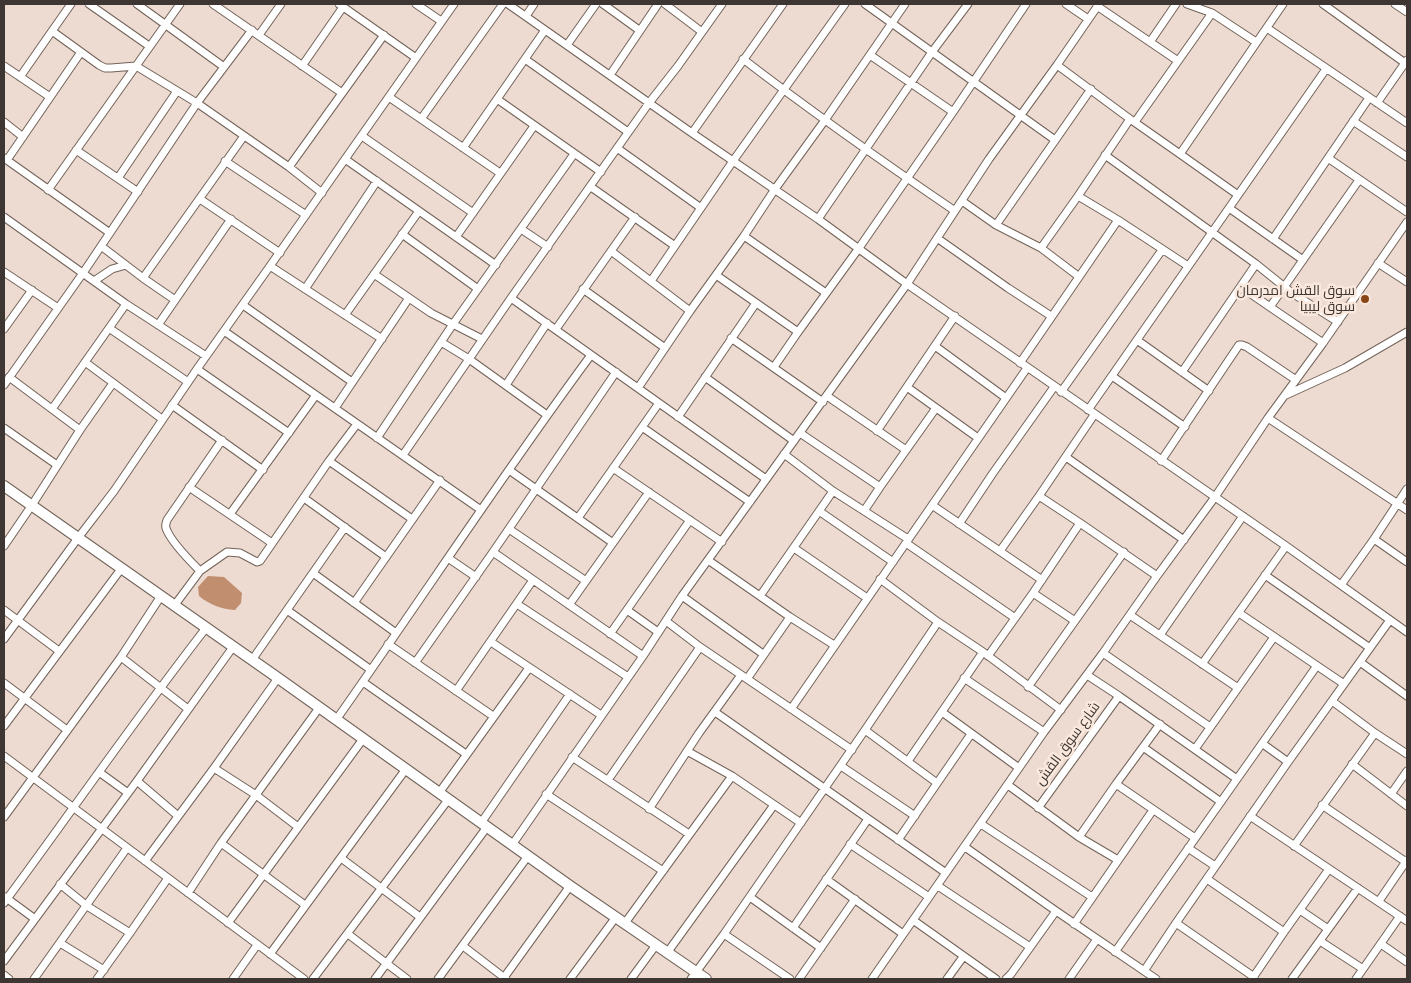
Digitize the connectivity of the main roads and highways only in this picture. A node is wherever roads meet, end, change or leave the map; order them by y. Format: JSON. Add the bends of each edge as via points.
{"nodes":[{"id":1,"x":4,"y":486,"type":"edge"},
{"id":2,"x":694,"y":976,"type":"edge"},
{"id":3,"x":706,"y":979,"type":"edge"}],
"edges":[{"from":1,"to":2,"type":"highway","via":[[656,945]]},
{"from":2,"to":3,"type":"highway"}]}
